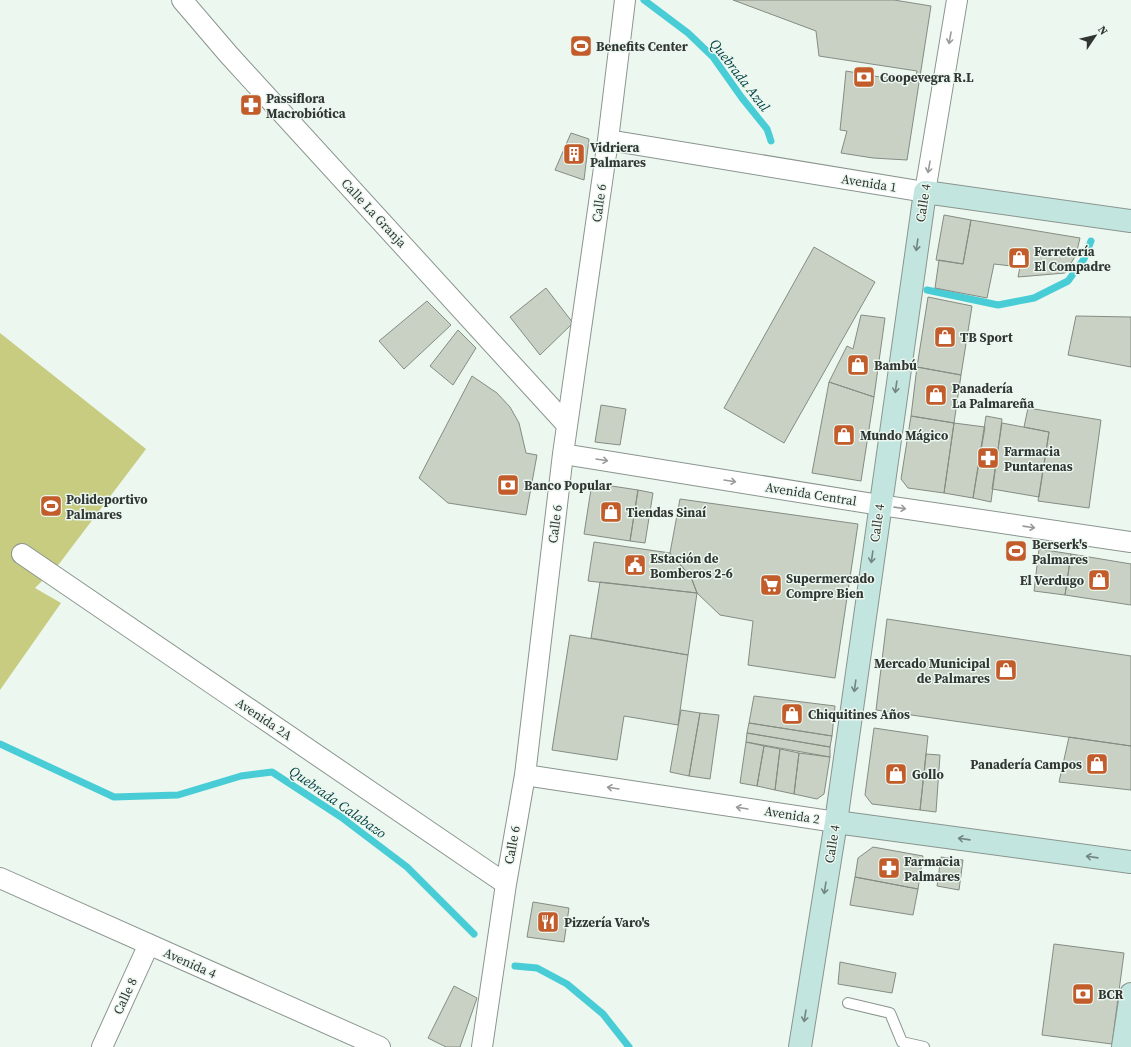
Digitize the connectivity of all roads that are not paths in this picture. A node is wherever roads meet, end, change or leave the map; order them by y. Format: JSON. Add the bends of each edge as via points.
{"nodes":[{"id":1,"x":182,"y":0,"type":"edge"},
{"id":2,"x":625,"y":0,"type":"edge"},
{"id":3,"x":957,"y":0,"type":"edge"},
{"id":4,"x":608,"y":140,"type":"junction"},
{"id":5,"x":924,"y":192,"type":"junction"},
{"id":6,"x":1131,"y":221,"type":"edge"},
{"id":7,"x":567,"y":425,"type":"junction"},
{"id":8,"x":563,"y":454,"type":"junction"},
{"id":9,"x":880,"y":505,"type":"junction"},
{"id":10,"x":1131,"y":542,"type":"edge"},
{"id":11,"x":22,"y":554,"type":"dead end"},
{"id":12,"x":525,"y":775,"type":"junction"},
{"id":13,"x":836,"y":822,"type":"junction"},
{"id":14,"x":1131,"y":862,"type":"edge"},
{"id":15,"x":0,"y":878,"type":"edge"},
{"id":16,"x":506,"y":884,"type":"junction"},
{"id":17,"x":149,"y":944,"type":"junction"},
{"id":18,"x":1131,"y":994,"type":"edge"},
{"id":19,"x":848,"y":1003,"type":"dead end"},
{"id":20,"x":900,"y":1045,"type":"edge"},
{"id":21,"x":102,"y":1047,"type":"edge"},
{"id":22,"x":380,"y":1047,"type":"edge"},
{"id":23,"x":482,"y":1047,"type":"edge"},
{"id":24,"x":800,"y":1047,"type":"edge"},
{"id":25,"x":924,"y":1047,"type":"edge"},
{"id":26,"x":1123,"y":1047,"type":"edge"}],
"edges":[{"from":1,"to":7,"type":"street","name":"Calle La Granja","via":[[229,55]]},
{"from":2,"to":4,"type":"street","name":"Calle 6"},
{"from":3,"to":5,"type":"street","name":"Calle 4","one_way":true},
{"from":4,"to":5,"type":"street","name":"Avenida 1"},
{"from":4,"to":7,"type":"street","name":"Calle 6"},
{"from":5,"to":6,"type":"main road","name":"Avenida 1"},
{"from":5,"to":9,"type":"main road","name":"Calle 4","one_way":true},
{"from":7,"to":8,"type":"street","name":"Calle 6"},
{"from":8,"to":9,"type":"street","name":"Avenida Central","one_way":true},
{"from":8,"to":12,"type":"street","name":"Calle 6"},
{"from":9,"to":10,"type":"street","name":"Avenida Central","one_way":true},
{"from":9,"to":13,"type":"main road","name":"Calle 4","one_way":true},
{"from":11,"to":16,"type":"street","name":"Avenida 2A"},
{"from":13,"to":12,"type":"street","name":"Avenida 2","one_way":true},
{"from":12,"to":16,"type":"street","name":"Calle 6"},
{"from":14,"to":13,"type":"main road","name":"Avenida 2","one_way":true},
{"from":13,"to":24,"type":"main road","name":"Calle 4","one_way":true},
{"from":15,"to":17,"type":"street","name":"Avenida 4"},
{"from":16,"to":23,"type":"street","name":"Calle 6"},
{"from":17,"to":21,"type":"street","name":"Calle 8"},
{"from":17,"to":22,"type":"street","name":"Avenida 4"},
{"from":18,"to":26,"type":"main road"},
{"from":19,"to":20,"type":"lane","via":[[890,1013]]},
{"from":20,"to":25,"type":"lane"}]}
